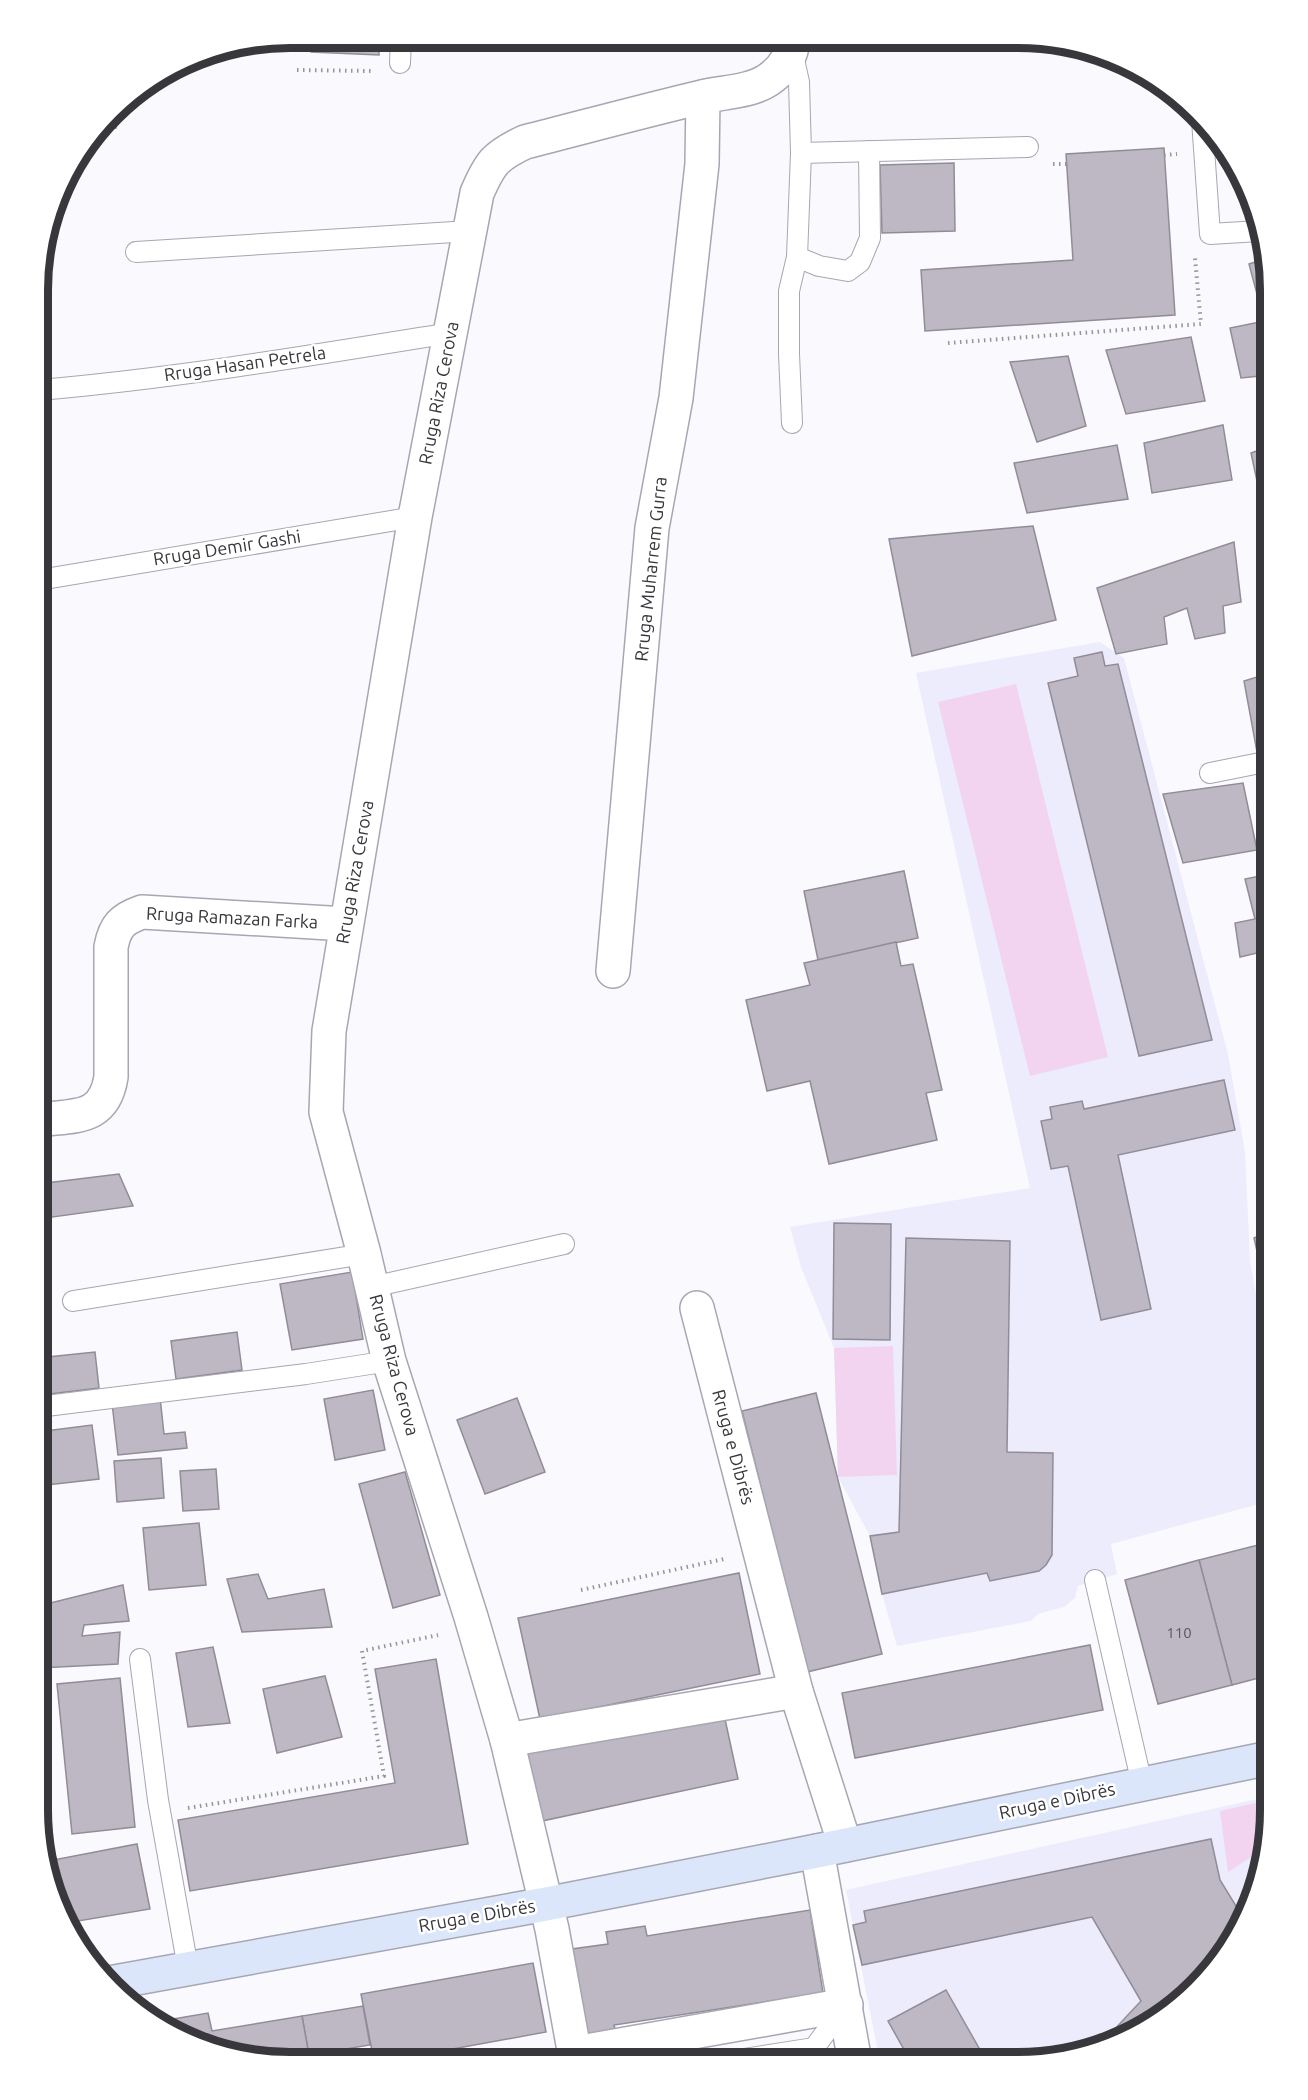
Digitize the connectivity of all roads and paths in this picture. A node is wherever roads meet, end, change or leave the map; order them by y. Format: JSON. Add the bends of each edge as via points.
{"nodes":[{"id":1,"x":401,"y":48,"type":"edge"},
{"id":2,"x":792,"y":48,"type":"edge"},
{"id":3,"x":793,"y":48,"type":"edge"},
{"id":4,"x":400,"y":63,"type":"joint"},
{"id":5,"x":297,"y":70,"type":"dead end"},
{"id":6,"x":703,"y":97,"type":"junction"},
{"id":7,"x":1203,"y":135,"type":"edge"},
{"id":8,"x":1028,"y":147,"type":"dead end"},
{"id":9,"x":869,"y":151,"type":"junction"},
{"id":10,"x":801,"y":153,"type":"junction"},
{"id":11,"x":470,"y":231,"type":"junction"},
{"id":12,"x":1253,"y":231,"type":"edge"},
{"id":13,"x":136,"y":252,"type":"dead end"},
{"id":14,"x":797,"y":257,"type":"junction"},
{"id":15,"x":1201,"y":324,"type":"dead end"},
{"id":16,"x":450,"y":333,"type":"junction"},
{"id":17,"x":948,"y":343,"type":"dead end"},
{"id":18,"x":48,"y":389,"type":"edge"},
{"id":19,"x":792,"y":423,"type":"dead end"},
{"id":20,"x":415,"y":517,"type":"junction"},
{"id":21,"x":48,"y":578,"type":"edge"},
{"id":22,"x":1260,"y":763,"type":"edge"},
{"id":23,"x":1210,"y":773,"type":"dead end"},
{"id":24,"x":346,"y":924,"type":"junction"},
{"id":25,"x":614,"y":971,"type":"dead end"},
{"id":26,"x":48,"y":1119,"type":"edge"},
{"id":27,"x":564,"y":1244,"type":"dead end"},
{"id":28,"x":364,"y":1254,"type":"junction"},
{"id":29,"x":372,"y":1287,"type":"junction"},
{"id":30,"x":73,"y":1301,"type":"dead end"},
{"id":31,"x":697,"y":1308,"type":"dead end"},
{"id":32,"x":389,"y":1361,"type":"junction"},
{"id":33,"x":48,"y":1406,"type":"edge"},
{"id":34,"x":760,"y":1552,"type":"junction"},
{"id":35,"x":1095,"y":1580,"type":"dead end"},
{"id":36,"x":581,"y":1590,"type":"dead end"},
{"id":37,"x":474,"y":1627,"type":"junction"},
{"id":38,"x":140,"y":1659,"type":"dead end"},
{"id":39,"x":796,"y":1691,"type":"junction"},
{"id":40,"x":507,"y":1740,"type":"junction"},
{"id":41,"x":1260,"y":1760,"type":"edge"},
{"id":42,"x":1142,"y":1784,"type":"junction"},
{"id":43,"x":161,"y":1813,"type":"junction"},
{"id":44,"x":831,"y":1848,"type":"junction"},
{"id":45,"x":546,"y":1904,"type":"junction"},
{"id":46,"x":188,"y":1968,"type":"junction"},
{"id":47,"x":119,"y":1981,"type":"edge"},
{"id":48,"x":846,"y":2005,"type":"junction"},
{"id":49,"x":575,"y":2052,"type":"edge"},
{"id":50,"x":602,"y":2052,"type":"edge"},
{"id":51,"x":789,"y":2052,"type":"edge"},
{"id":52,"x":853,"y":2052,"type":"edge"}],
"edges":[{"from":1,"to":4,"type":"lane"},
{"from":2,"to":6,"type":"street","name":"Rruga Riza Cerova","via":[[782,67],[767,81]]},
{"from":3,"to":10,"type":"lane","via":[[799,82]]},
{"from":4,"to":5,"type":"path","via":[[377,71]]},
{"from":6,"to":11,"type":"street","name":"Rruga Riza Cerova","via":[[525,142],[504,152],[488,168],[477,193]]},
{"from":6,"to":25,"type":"street","name":"Rruga Muharrem Gurra","via":[[702,164],[676,398],[652,528]]},
{"from":7,"to":12,"type":"lane","via":[[1210,234]]},
{"from":8,"to":9,"type":"lane"},
{"from":9,"to":10,"type":"lane"},
{"from":9,"to":14,"type":"lane","via":[[870,238],[860,262],[848,271],[819,267]]},
{"from":10,"to":14,"type":"lane"},
{"from":11,"to":13,"type":"lane"},
{"from":11,"to":16,"type":"street","name":"Rruga Riza Cerova"},
{"from":14,"to":19,"type":"lane","via":[[789,291]]},
{"from":15,"to":17,"type":"path"},
{"from":16,"to":18,"type":"lane","name":"Rruga Hasan Petrela","via":[[221,369]]},
{"from":16,"to":20,"type":"street","name":"Rruga Riza Cerova"},
{"from":20,"to":21,"type":"lane","name":"Rruga Demir Gashi"},
{"from":20,"to":24,"type":"street","name":"Rruga Riza Cerova"},
{"from":22,"to":23,"type":"lane"},
{"from":24,"to":26,"type":"street","name":"Rruga Ramazan Farka","via":[[142,912],[127,918],[114,931],[111,947],[108,1094],[88,1114]]},
{"from":24,"to":28,"type":"street","name":"Rruga Riza Cerova","via":[[329,1031],[326,1112]]},
{"from":27,"to":29,"type":"lane"},
{"from":28,"to":29,"type":"street","name":"Rruga Riza Cerova"},
{"from":28,"to":30,"type":"lane"},
{"from":29,"to":32,"type":"street","name":"Rruga Riza Cerova"},
{"from":31,"to":34,"type":"street","name":"Rruga e Dibrës"},
{"from":32,"to":33,"type":"lane"},
{"from":32,"to":37,"type":"street","name":"Rruga Riza Cerova"},
{"from":34,"to":36,"type":"path"},
{"from":34,"to":39,"type":"street","name":"Rruga e Dibrës"},
{"from":35,"to":42,"type":"lane"},
{"from":37,"to":40,"type":"street","name":"Rruga Riza Cerova"},
{"from":37,"to":43,"type":"path","via":[[362,1651],[384,1776]]},
{"from":38,"to":43,"type":"lane"},
{"from":39,"to":40,"type":"street"},
{"from":39,"to":44,"type":"street","name":"Rruga e Dibrës"},
{"from":40,"to":45,"type":"street","name":"Rruga Riza Cerova"},
{"from":41,"to":42,"type":"main road","name":"Rruga e Dibrës"},
{"from":42,"to":44,"type":"main road","name":"Rruga e Dibrës"},
{"from":43,"to":46,"type":"lane"},
{"from":44,"to":45,"type":"main road","name":"Rruga e Dibrës"},
{"from":44,"to":48,"type":"street"},
{"from":45,"to":46,"type":"main road","name":"Rruga e Dibrës"},
{"from":45,"to":49,"type":"street","name":"Rruga Riza Cerova"},
{"from":46,"to":47,"type":"main road","name":"Rruga e Dibrës"},
{"from":48,"to":50,"type":"street"},
{"from":48,"to":51,"type":"lane","via":[[814,2048]]},
{"from":48,"to":52,"type":"street"}]}
